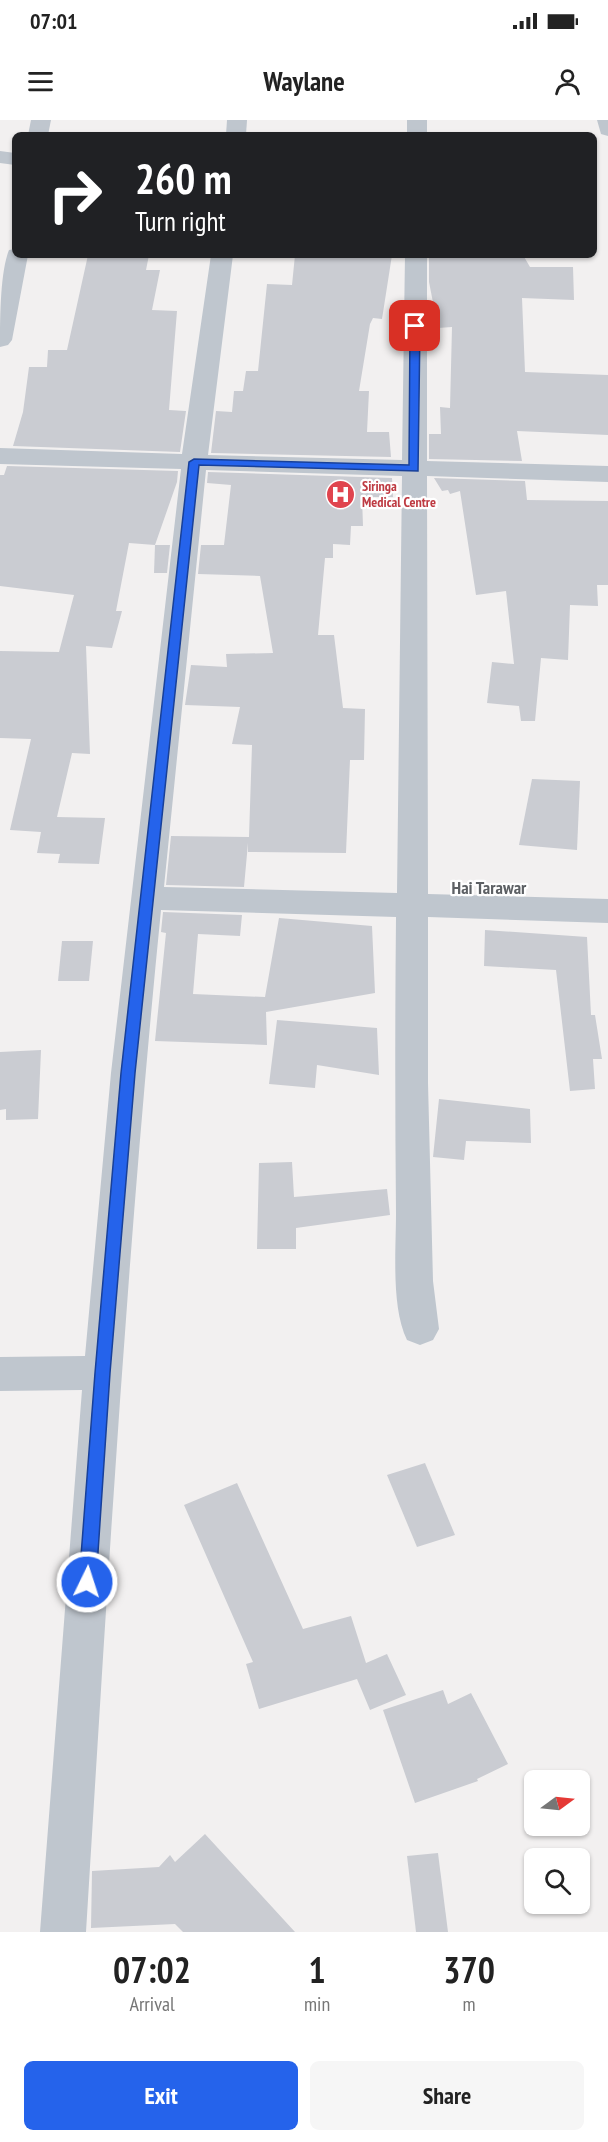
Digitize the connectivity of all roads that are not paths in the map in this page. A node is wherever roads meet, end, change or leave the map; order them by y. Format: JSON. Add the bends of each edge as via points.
{"nodes":[{"id":1,"x":607,"y":120,"type":"edge"},
{"id":2,"x":608,"y":130,"type":"edge"},
{"id":3,"x":16,"y":258,"type":"edge"},
{"id":4,"x":222,"y":258,"type":"edge"},
{"id":5,"x":416,"y":258,"type":"edge"},
{"id":6,"x":0,"y":340,"type":"edge"},
{"id":7,"x":0,"y":456,"type":"edge"},
{"id":8,"x":194,"y":462,"type":"junction"},
{"id":9,"x":414,"y":468,"type":"junction"},
{"id":10,"x":608,"y":474,"type":"edge"},
{"id":11,"x":149,"y":898,"type":"junction"},
{"id":12,"x":412,"y":906,"type":"junction"},
{"id":13,"x":608,"y":911,"type":"edge"},
{"id":14,"x":420,"y":1329,"type":"dead end"},
{"id":15,"x":102,"y":1373,"type":"junction"},
{"id":16,"x":0,"y":1374,"type":"edge"},
{"id":17,"x":63,"y":1932,"type":"edge"}],
"edges":[{"from":1,"to":2,"type":"street"},
{"from":3,"to":6,"type":"street"},
{"from":4,"to":8,"type":"street"},
{"from":5,"to":9,"type":"street"},
{"from":7,"to":8,"type":"street"},
{"from":8,"to":9,"type":"street"},
{"from":8,"to":11,"type":"street"},
{"from":9,"to":10,"type":"street"},
{"from":9,"to":12,"type":"street"},
{"from":11,"to":12,"type":"street"},
{"from":11,"to":15,"type":"street","via":[[128,1073]]},
{"from":12,"to":13,"type":"street"},
{"from":12,"to":14,"type":"street","via":[[415,1281]]},
{"from":15,"to":16,"type":"street"},
{"from":15,"to":17,"type":"street"}]}
